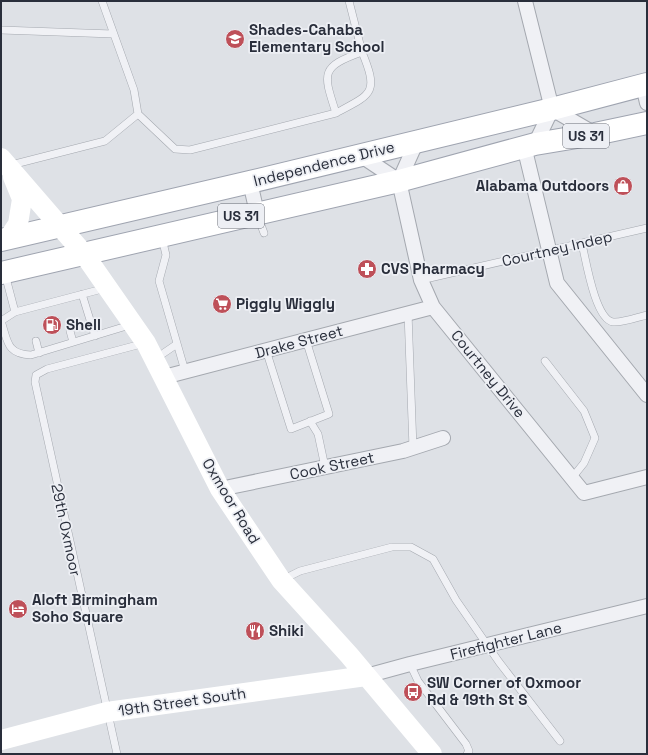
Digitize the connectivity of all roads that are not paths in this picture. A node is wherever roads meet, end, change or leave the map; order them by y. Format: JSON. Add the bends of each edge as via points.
{"nodes":[{"id":1,"x":102,"y":1,"type":"edge"},
{"id":2,"x":349,"y":1,"type":"edge"},
{"id":3,"x":525,"y":1,"type":"edge"},
{"id":4,"x":1,"y":30,"type":"edge"},
{"id":5,"x":113,"y":34,"type":"junction"},
{"id":6,"x":362,"y":52,"type":"junction"},
{"id":7,"x":646,"y":91,"type":"edge"},
{"id":8,"x":552,"y":109,"type":"junction"},
{"id":9,"x":336,"y":113,"type":"junction"},
{"id":10,"x":138,"y":114,"type":"junction"},
{"id":11,"x":647,"y":123,"type":"edge"},
{"id":12,"x":595,"y":134,"type":"junction"},
{"id":13,"x":418,"y":141,"type":"junction"},
{"id":14,"x":530,"y":145,"type":"junction"},
{"id":15,"x":360,"y":155,"type":"junction"},
{"id":16,"x":3,"y":162,"type":"edge"},
{"id":17,"x":399,"y":181,"type":"junction"},
{"id":18,"x":250,"y":182,"type":"junction"},
{"id":19,"x":257,"y":213,"type":"junction"},
{"id":20,"x":60,"y":226,"type":"junction"},
{"id":21,"x":647,"y":228,"type":"edge"},
{"id":22,"x":264,"y":233,"type":"dead end"},
{"id":23,"x":162,"y":236,"type":"junction"},
{"id":24,"x":5,"y":240,"type":"edge"},
{"id":25,"x":582,"y":244,"type":"junction"},
{"id":26,"x":549,"y":251,"type":"junction"},
{"id":27,"x":84,"y":254,"type":"junction"},
{"id":28,"x":3,"y":273,"type":"edge"},
{"id":29,"x":420,"y":280,"type":"junction"},
{"id":30,"x":107,"y":287,"type":"junction"},
{"id":31,"x":82,"y":294,"type":"junction"},
{"id":32,"x":433,"y":307,"type":"junction"},
{"id":33,"x":15,"y":312,"type":"junction"},
{"id":34,"x":408,"y":313,"type":"junction"},
{"id":35,"x":647,"y":315,"type":"edge"},
{"id":36,"x":1,"y":321,"type":"edge"},
{"id":37,"x":133,"y":324,"type":"junction"},
{"id":38,"x":70,"y":331,"type":"dead end"},
{"id":39,"x":95,"y":336,"type":"junction"},
{"id":40,"x":306,"y":340,"type":"junction"},
{"id":41,"x":36,"y":341,"type":"dead end"},
{"id":42,"x":74,"y":342,"type":"junction"},
{"id":43,"x":177,"y":344,"type":"junction"},
{"id":44,"x":266,"y":350,"type":"junction"},
{"id":45,"x":150,"y":351,"type":"junction"},
{"id":46,"x":39,"y":353,"type":"junction"},
{"id":47,"x":545,"y":361,"type":"dead end"},
{"id":48,"x":185,"y":372,"type":"junction"},
{"id":49,"x":164,"y":377,"type":"junction"},
{"id":50,"x":647,"y":395,"type":"edge"},
{"id":51,"x":310,"y":421,"type":"junction"},
{"id":52,"x":443,"y":438,"type":"dead end"},
{"id":53,"x":413,"y":448,"type":"junction"},
{"id":54,"x":325,"y":468,"type":"junction"},
{"id":55,"x":647,"y":477,"type":"edge"},
{"id":56,"x":572,"y":478,"type":"junction"},
{"id":57,"x":220,"y":489,"type":"junction"},
{"id":58,"x":281,"y":580,"type":"junction"},
{"id":59,"x":647,"y":606,"type":"edge"},
{"id":60,"x":488,"y":645,"type":"junction"},
{"id":61,"x":410,"y":664,"type":"junction"},
{"id":62,"x":366,"y":676,"type":"junction"},
{"id":63,"x":107,"y":712,"type":"junction"},
{"id":64,"x":1,"y":740,"type":"edge"},
{"id":65,"x":560,"y":741,"type":"dead end"},
{"id":66,"x":117,"y":754,"type":"edge"},
{"id":67,"x":432,"y":754,"type":"edge"},
{"id":68,"x":467,"y":754,"type":"edge"}],
"edges":[{"from":1,"to":5,"type":"lane"},
{"from":2,"to":6,"type":"lane"},
{"from":3,"to":8,"type":"street"},
{"from":4,"to":5,"type":"lane"},
{"from":5,"to":10,"type":"lane","via":[[134,90]]},
{"from":6,"to":9,"type":"lane","via":[[371,74],[371,88],[363,99]]},
{"from":6,"to":9,"type":"lane","via":[[340,60],[329,70],[327,85]]},
{"from":7,"to":8,"type":"main road","name":"Independence Drive","number":"US 31"},
{"from":8,"to":12,"type":"street"},
{"from":8,"to":13,"type":"main road","name":"Independence Drive","number":"US 31"},
{"from":8,"to":14,"type":"street"},
{"from":9,"to":10,"type":"lane","via":[[190,150],[174,149]]},
{"from":10,"to":16,"type":"lane","via":[[105,141]]},
{"from":11,"to":12,"type":"main road","name":"Independence Drive","number":"US 31"},
{"from":12,"to":14,"type":"main road","name":"Independence Drive","number":"US 31"},
{"from":13,"to":15,"type":"main road","name":"Independence Drive","number":"US 31"},
{"from":13,"to":17,"type":"street"},
{"from":14,"to":17,"type":"main road","name":"Independence Drive","number":"US 31"},
{"from":14,"to":26,"type":"street"},
{"from":15,"to":17,"type":"street"},
{"from":15,"to":18,"type":"main road","name":"Independence Drive","number":"US 31"},
{"from":16,"to":20,"type":"main road","name":"Oxmoor Road"},
{"from":16,"to":24,"type":"main road","via":[[22,199],[18,224]]},
{"from":17,"to":19,"type":"main road","name":"Independence Drive","number":"US 31"},
{"from":17,"to":29,"type":"street","name":"Courtney Drive"},
{"from":18,"to":19,"type":"street"},
{"from":18,"to":20,"type":"main road","name":"Independence Drive","number":"US 31"},
{"from":19,"to":22,"type":"lane"},
{"from":19,"to":23,"type":"main road","name":"Independence Drive","number":"US 31"},
{"from":20,"to":24,"type":"main road","name":"Independence Drive","number":"US 31"},
{"from":20,"to":27,"type":"main road","name":"Oxmoor Road"},
{"from":21,"to":25,"type":"lane","name":"Courtney Indep"},
{"from":23,"to":27,"type":"main road","name":"Independence Drive","number":"US 31"},
{"from":23,"to":43,"type":"lane","via":[[166,255],[159,281]]},
{"from":25,"to":26,"type":"lane","name":"Courtney Indep"},
{"from":25,"to":35,"type":"lane","via":[[598,307],[607,319],[614,322]]},
{"from":26,"to":29,"type":"lane","name":"Courtney Indep"},
{"from":26,"to":50,"type":"street","via":[[556,283]]},
{"from":27,"to":28,"type":"main road","name":"Independence Drive","number":"US 31"},
{"from":27,"to":30,"type":"main road","name":"Oxmoor Road"},
{"from":28,"to":33,"type":"lane"},
{"from":29,"to":32,"type":"street","name":"Courtney Drive"},
{"from":30,"to":31,"type":"lane"},
{"from":30,"to":37,"type":"main road","name":"Oxmoor Road"},
{"from":31,"to":33,"type":"lane","via":[[27,313]]},
{"from":31,"to":39,"type":"lane"},
{"from":32,"to":34,"type":"street","name":"Drake Street"},
{"from":32,"to":56,"type":"street","name":"Courtney Drive"},
{"from":33,"to":36,"type":"lane"},
{"from":34,"to":40,"type":"street","name":"Drake Street"},
{"from":34,"to":53,"type":"lane"},
{"from":36,"to":46,"type":"lane","via":[[11,349],[19,355],[31,356]]},
{"from":37,"to":39,"type":"lane"},
{"from":37,"to":45,"type":"main road","name":"Oxmoor Road"},
{"from":38,"to":42,"type":"lane"},
{"from":39,"to":42,"type":"lane"},
{"from":40,"to":44,"type":"street","name":"Drake Street"},
{"from":40,"to":51,"type":"lane","via":[[329,414]]},
{"from":41,"to":46,"type":"lane"},
{"from":42,"to":46,"type":"lane"},
{"from":43,"to":45,"type":"lane"},
{"from":43,"to":48,"type":"lane"},
{"from":44,"to":48,"type":"street","name":"Drake Street"},
{"from":44,"to":51,"type":"lane","via":[[291,429]]},
{"from":45,"to":49,"type":"main road","name":"Oxmoor Road"},
{"from":45,"to":63,"type":"lane","name":"29th Oxmoor","via":[[47,369],[36,375],[35,389]]},
{"from":47,"to":56,"type":"lane","via":[[584,411],[595,438],[584,463]]},
{"from":48,"to":49,"type":"street","name":"Drake Street"},
{"from":49,"to":57,"type":"main road","name":"Oxmoor Road"},
{"from":51,"to":54,"type":"lane","via":[[318,434]]},
{"from":52,"to":53,"type":"street","name":"Cook Street"},
{"from":53,"to":54,"type":"street","name":"Cook Street"},
{"from":54,"to":57,"type":"street","name":"Cook Street"},
{"from":55,"to":56,"type":"street","name":"Courtney Drive","via":[[584,493]]},
{"from":57,"to":58,"type":"main road","name":"Oxmoor Road"},
{"from":58,"to":60,"type":"lane","via":[[300,571],[392,547],[411,547],[433,559],[456,600]]},
{"from":58,"to":62,"type":"main road","name":"Oxmoor Road"},
{"from":59,"to":60,"type":"street","name":"Firefighter Lane"},
{"from":60,"to":61,"type":"street","name":"Firefighter Lane"},
{"from":60,"to":65,"type":"lane"},
{"from":61,"to":62,"type":"street","name":"Firefighter Lane"},
{"from":61,"to":68,"type":"lane","via":[[418,681],[466,744],[469,751]]},
{"from":62,"to":63,"type":"main road","name":"19th Street South"},
{"from":62,"to":67,"type":"main road","name":"Oxmoor Road"},
{"from":63,"to":64,"type":"main road","name":"19th Street South"},
{"from":63,"to":66,"type":"lane","name":"29th Oxmoor"}]}
